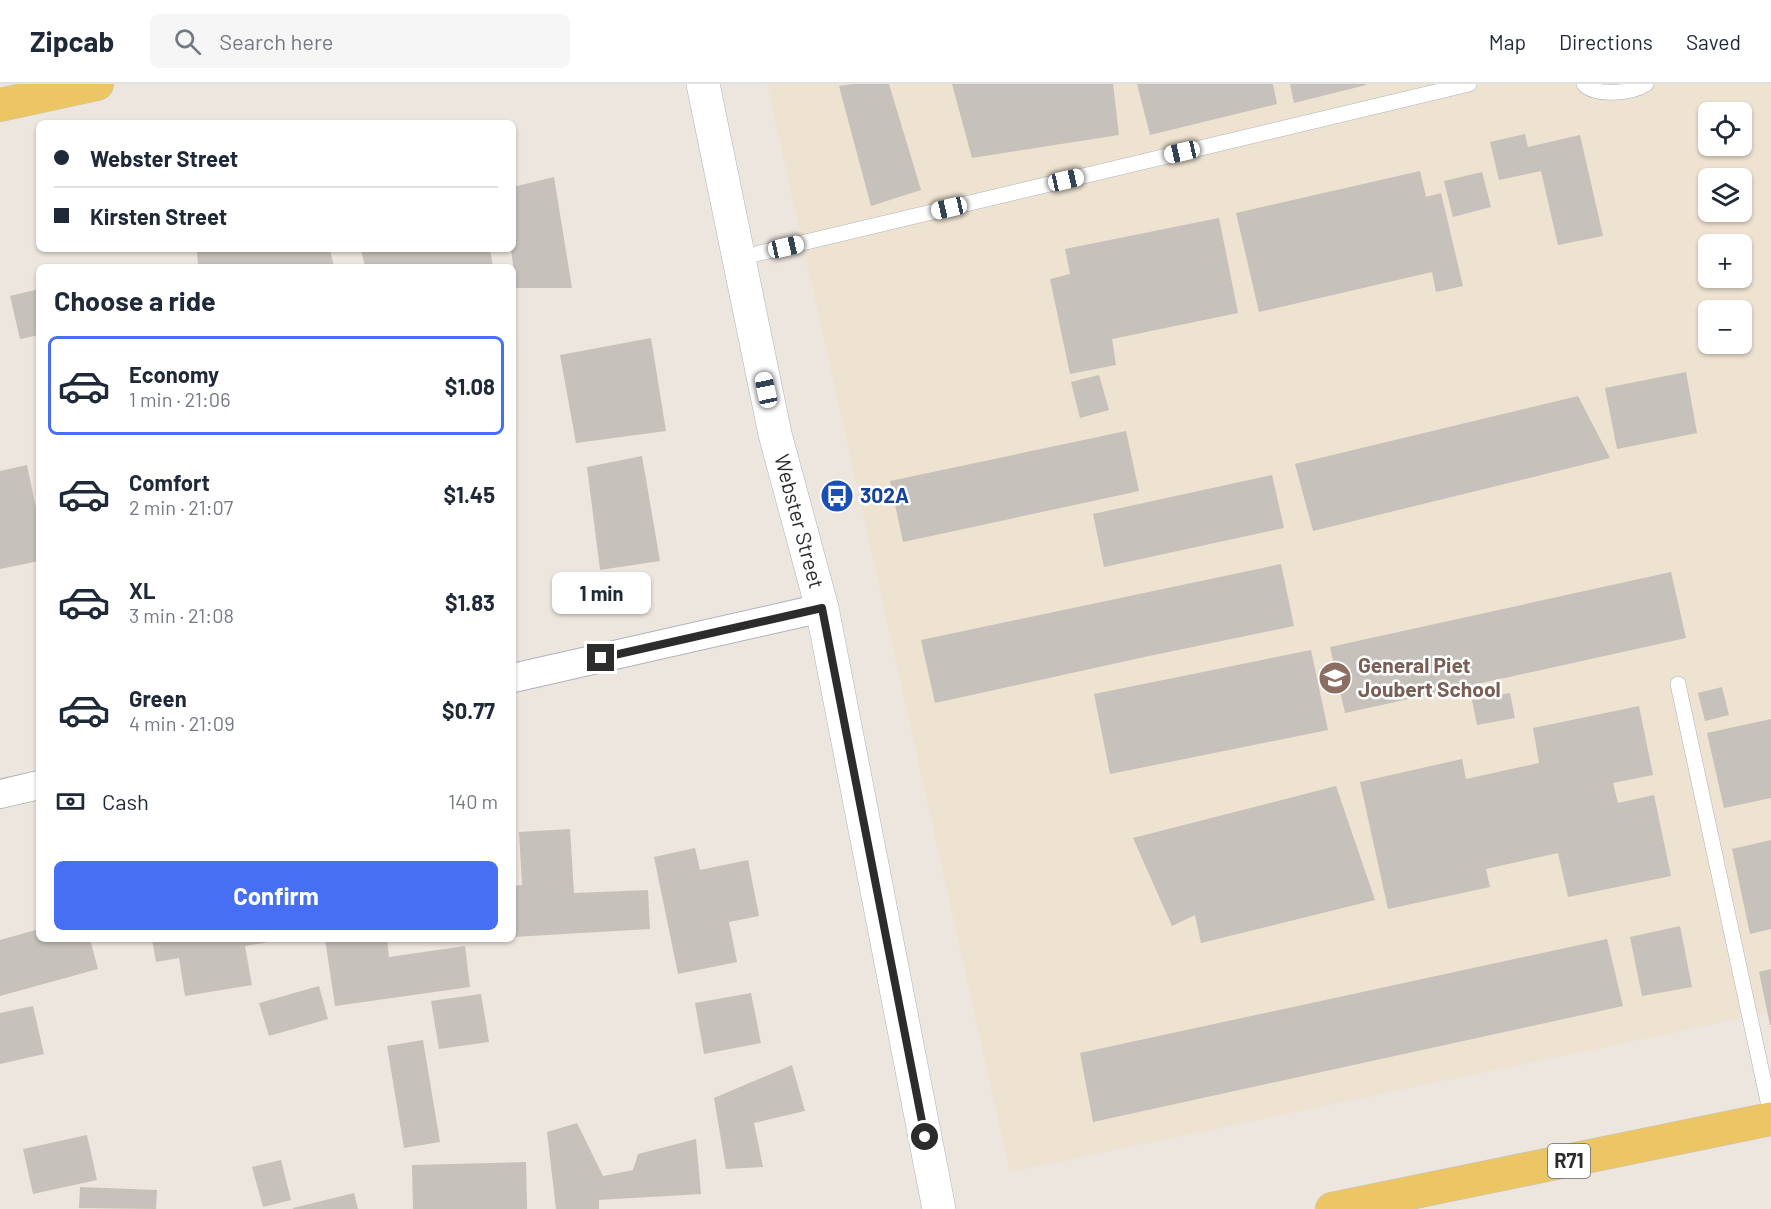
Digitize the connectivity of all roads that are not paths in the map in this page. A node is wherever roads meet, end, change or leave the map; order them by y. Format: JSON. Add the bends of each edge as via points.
{"nodes":[{"id":1,"x":97,"y":84,"type":"edge"},
{"id":2,"x":703,"y":84,"type":"edge"},
{"id":3,"x":1469,"y":84,"type":"edge"},
{"id":4,"x":1584,"y":84,"type":"edge"},
{"id":5,"x":1646,"y":84,"type":"edge"},
{"id":6,"x":0,"y":105,"type":"edge"},
{"id":7,"x":739,"y":258,"type":"junction"},
{"id":8,"x":822,"y":608,"type":"junction"},
{"id":9,"x":516,"y":677,"type":"edge"},
{"id":10,"x":1678,"y":684,"type":"dead end"},
{"id":11,"x":36,"y":786,"type":"edge"},
{"id":12,"x":0,"y":794,"type":"edge"},
{"id":13,"x":1771,"y":1117,"type":"edge"},
{"id":14,"x":939,"y":1209,"type":"edge"},
{"id":15,"x":1332,"y":1209,"type":"edge"}],
"edges":[{"from":1,"to":6,"type":"main road"},
{"from":2,"to":7,"type":"street","name":"Webster Street"},
{"from":3,"to":7,"type":"lane"},
{"from":4,"to":5,"type":"lane","via":[[1620,93]]},
{"from":7,"to":8,"type":"street","name":"Webster Street","via":[[775,434]]},
{"from":8,"to":9,"type":"street"},
{"from":8,"to":14,"type":"street","name":"Webster Street"},
{"from":10,"to":13,"type":"lane"},
{"from":11,"to":12,"type":"street"},
{"from":13,"to":15,"type":"main road","number":"R71"}]}
